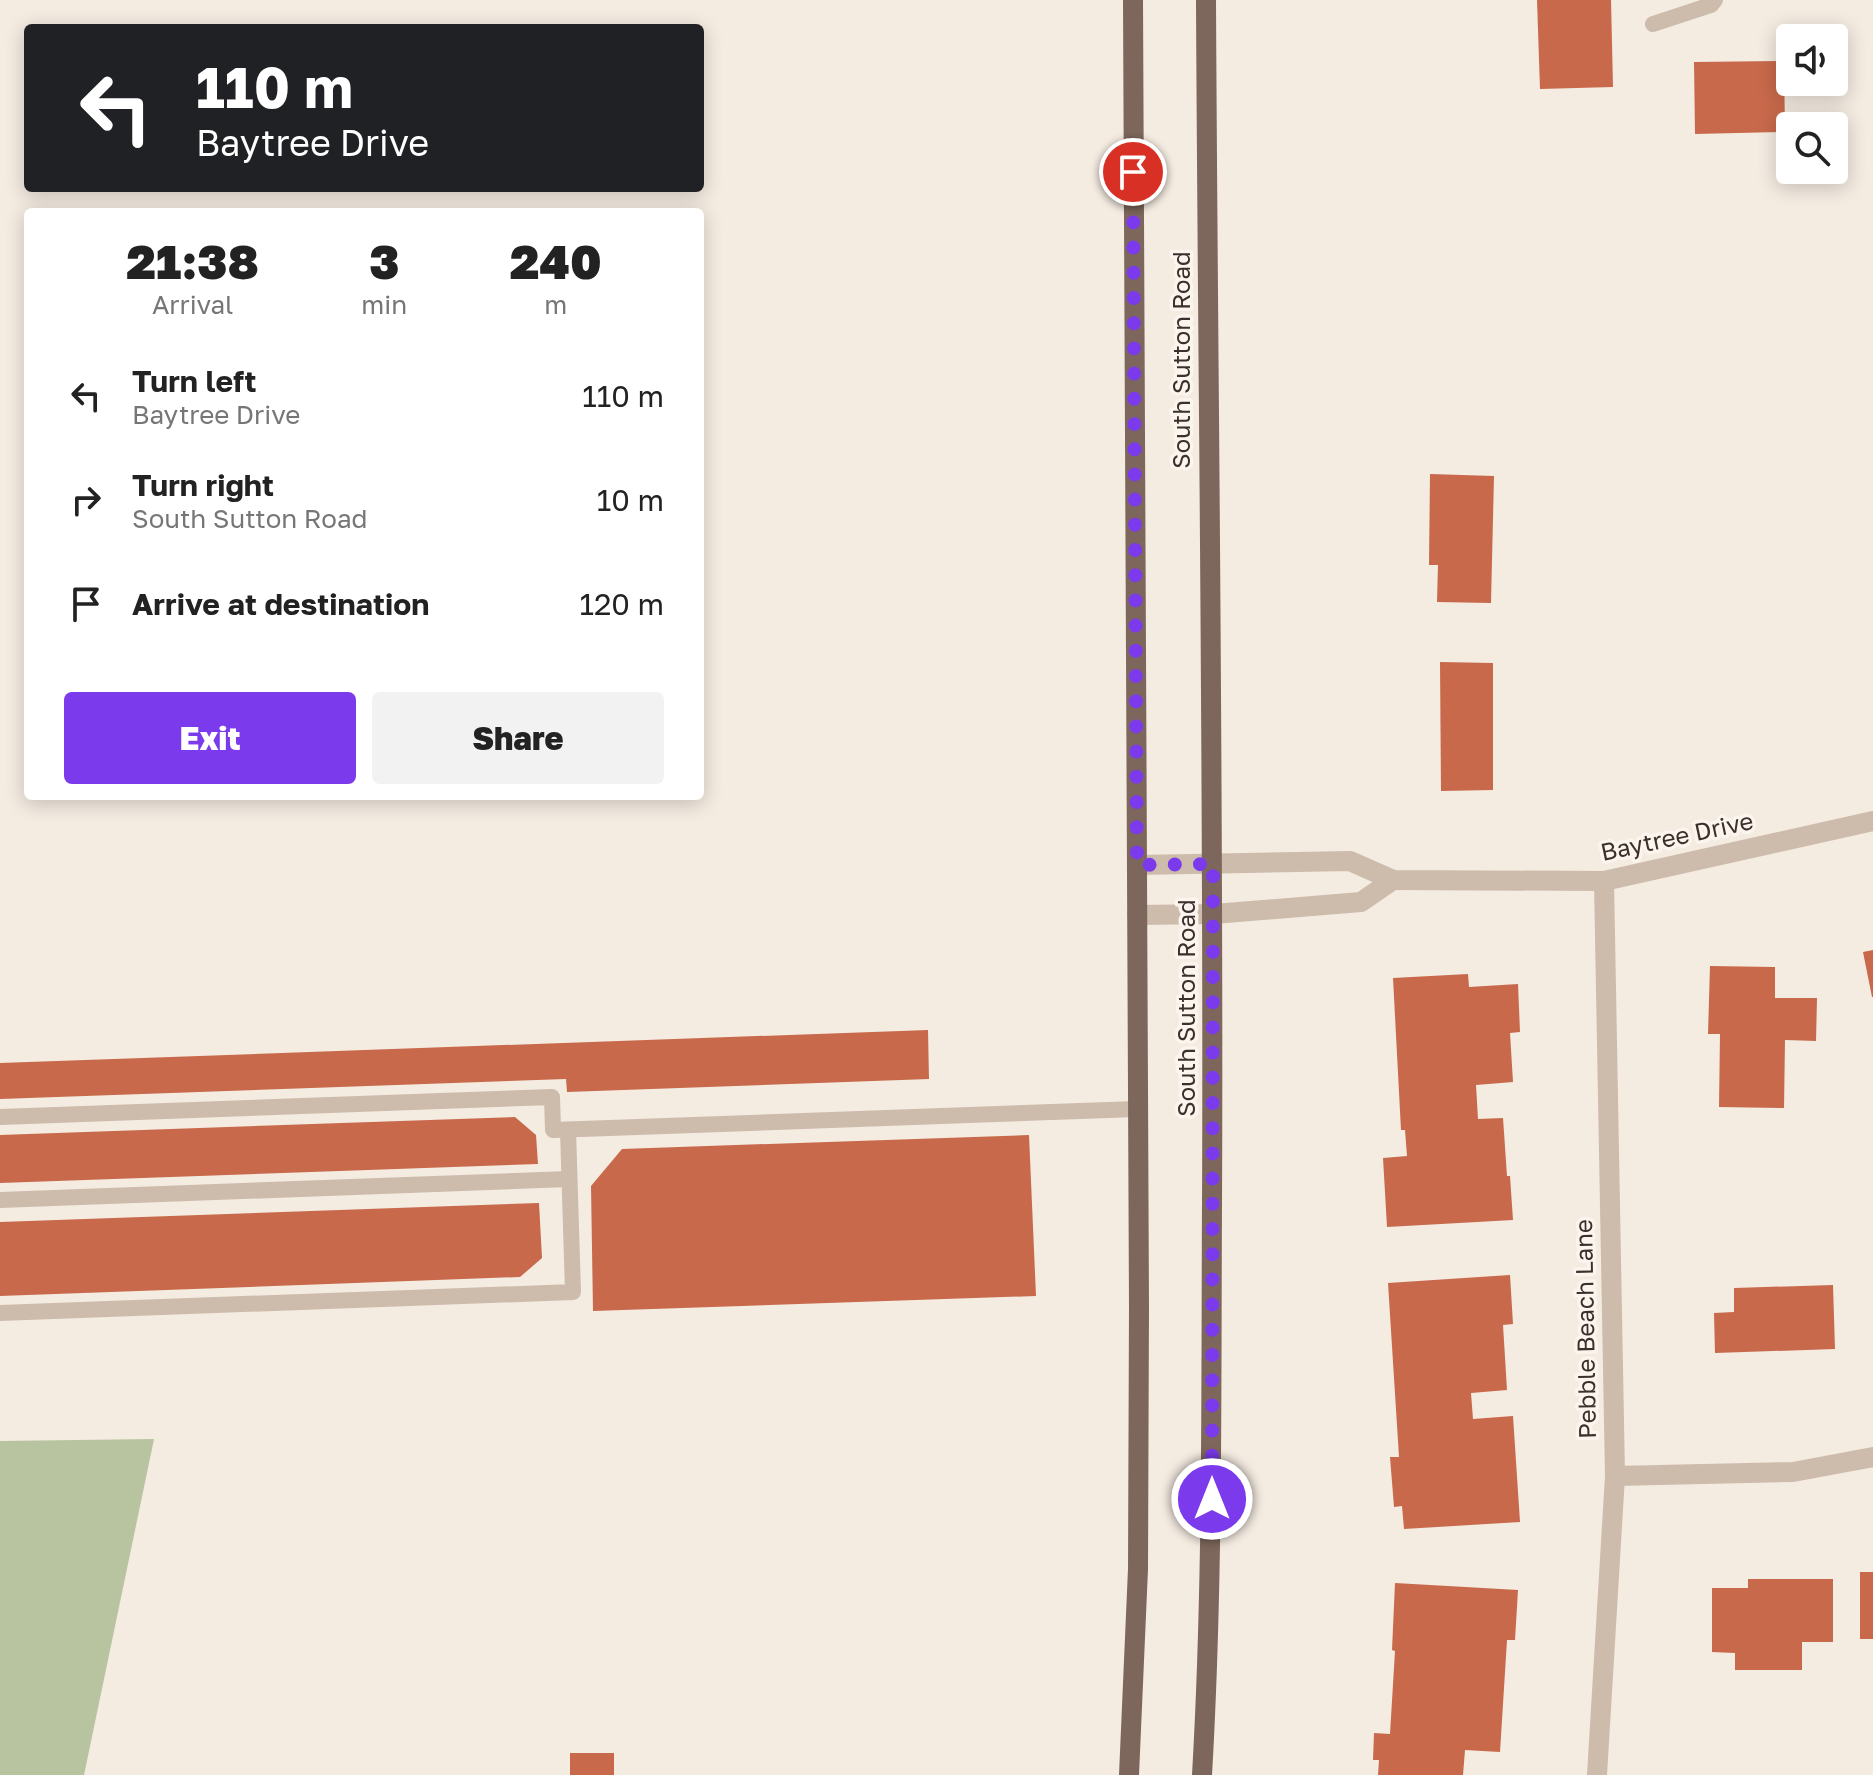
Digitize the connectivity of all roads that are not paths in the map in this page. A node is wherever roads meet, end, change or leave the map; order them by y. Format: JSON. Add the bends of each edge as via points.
{"nodes":[{"id":1,"x":1133,"y":0,"type":"edge"},
{"id":2,"x":1206,"y":0,"type":"edge"},
{"id":3,"x":1715,"y":0,"type":"edge"},
{"id":4,"x":1653,"y":24,"type":"dead end"},
{"id":5,"x":1873,"y":821,"type":"edge"},
{"id":6,"x":1213,"y":864,"type":"junction"},
{"id":7,"x":1137,"y":865,"type":"junction"},
{"id":8,"x":1393,"y":880,"type":"junction"},
{"id":9,"x":1604,"y":881,"type":"junction"},
{"id":10,"x":1214,"y":914,"type":"junction"},
{"id":11,"x":1137,"y":915,"type":"junction"},
{"id":12,"x":1137,"y":1109,"type":"junction"},
{"id":13,"x":0,"y":1117,"type":"edge"},
{"id":14,"x":568,"y":1130,"type":"junction"},
{"id":15,"x":569,"y":1179,"type":"junction"},
{"id":16,"x":0,"y":1200,"type":"edge"},
{"id":17,"x":0,"y":1313,"type":"edge"},
{"id":18,"x":1873,"y":1457,"type":"edge"},
{"id":19,"x":1615,"y":1476,"type":"junction"},
{"id":20,"x":1129,"y":1775,"type":"edge"},
{"id":21,"x":1202,"y":1775,"type":"edge"},
{"id":22,"x":1597,"y":1775,"type":"edge"}],
"edges":[{"from":1,"to":7,"type":"main road","name":"South Sutton Road"},
{"from":2,"to":6,"type":"main road","name":"South Sutton Road"},
{"from":3,"to":4,"type":"lane"},
{"from":5,"to":9,"type":"street","name":"Baytree Drive"},
{"from":6,"to":7,"type":"street","name":"Baytree Drive"},
{"from":6,"to":8,"type":"street","name":"Baytree Drive","via":[[1350,861]]},
{"from":6,"to":10,"type":"main road","name":"South Sutton Road"},
{"from":7,"to":11,"type":"main road","name":"South Sutton Road"},
{"from":8,"to":9,"type":"street","name":"Baytree Drive"},
{"from":8,"to":10,"type":"street","via":[[1361,902]]},
{"from":9,"to":19,"type":"street","name":"Pebble Beach Lane"},
{"from":10,"to":11,"type":"street"},
{"from":10,"to":21,"type":"main road","name":"South Sutton Road","via":[[1212,1527]]},
{"from":11,"to":12,"type":"main road","name":"South Sutton Road"},
{"from":12,"to":14,"type":"lane"},
{"from":12,"to":20,"type":"main road","name":"South Sutton Road","via":[[1138,1569]]},
{"from":13,"to":14,"type":"lane","via":[[552,1097],[553,1130]]},
{"from":14,"to":15,"type":"lane"},
{"from":15,"to":16,"type":"lane"},
{"from":15,"to":17,"type":"lane","via":[[573,1292]]},
{"from":18,"to":19,"type":"street","via":[[1793,1472]]},
{"from":19,"to":22,"type":"street","name":"Pebble Beach Lane"}]}
